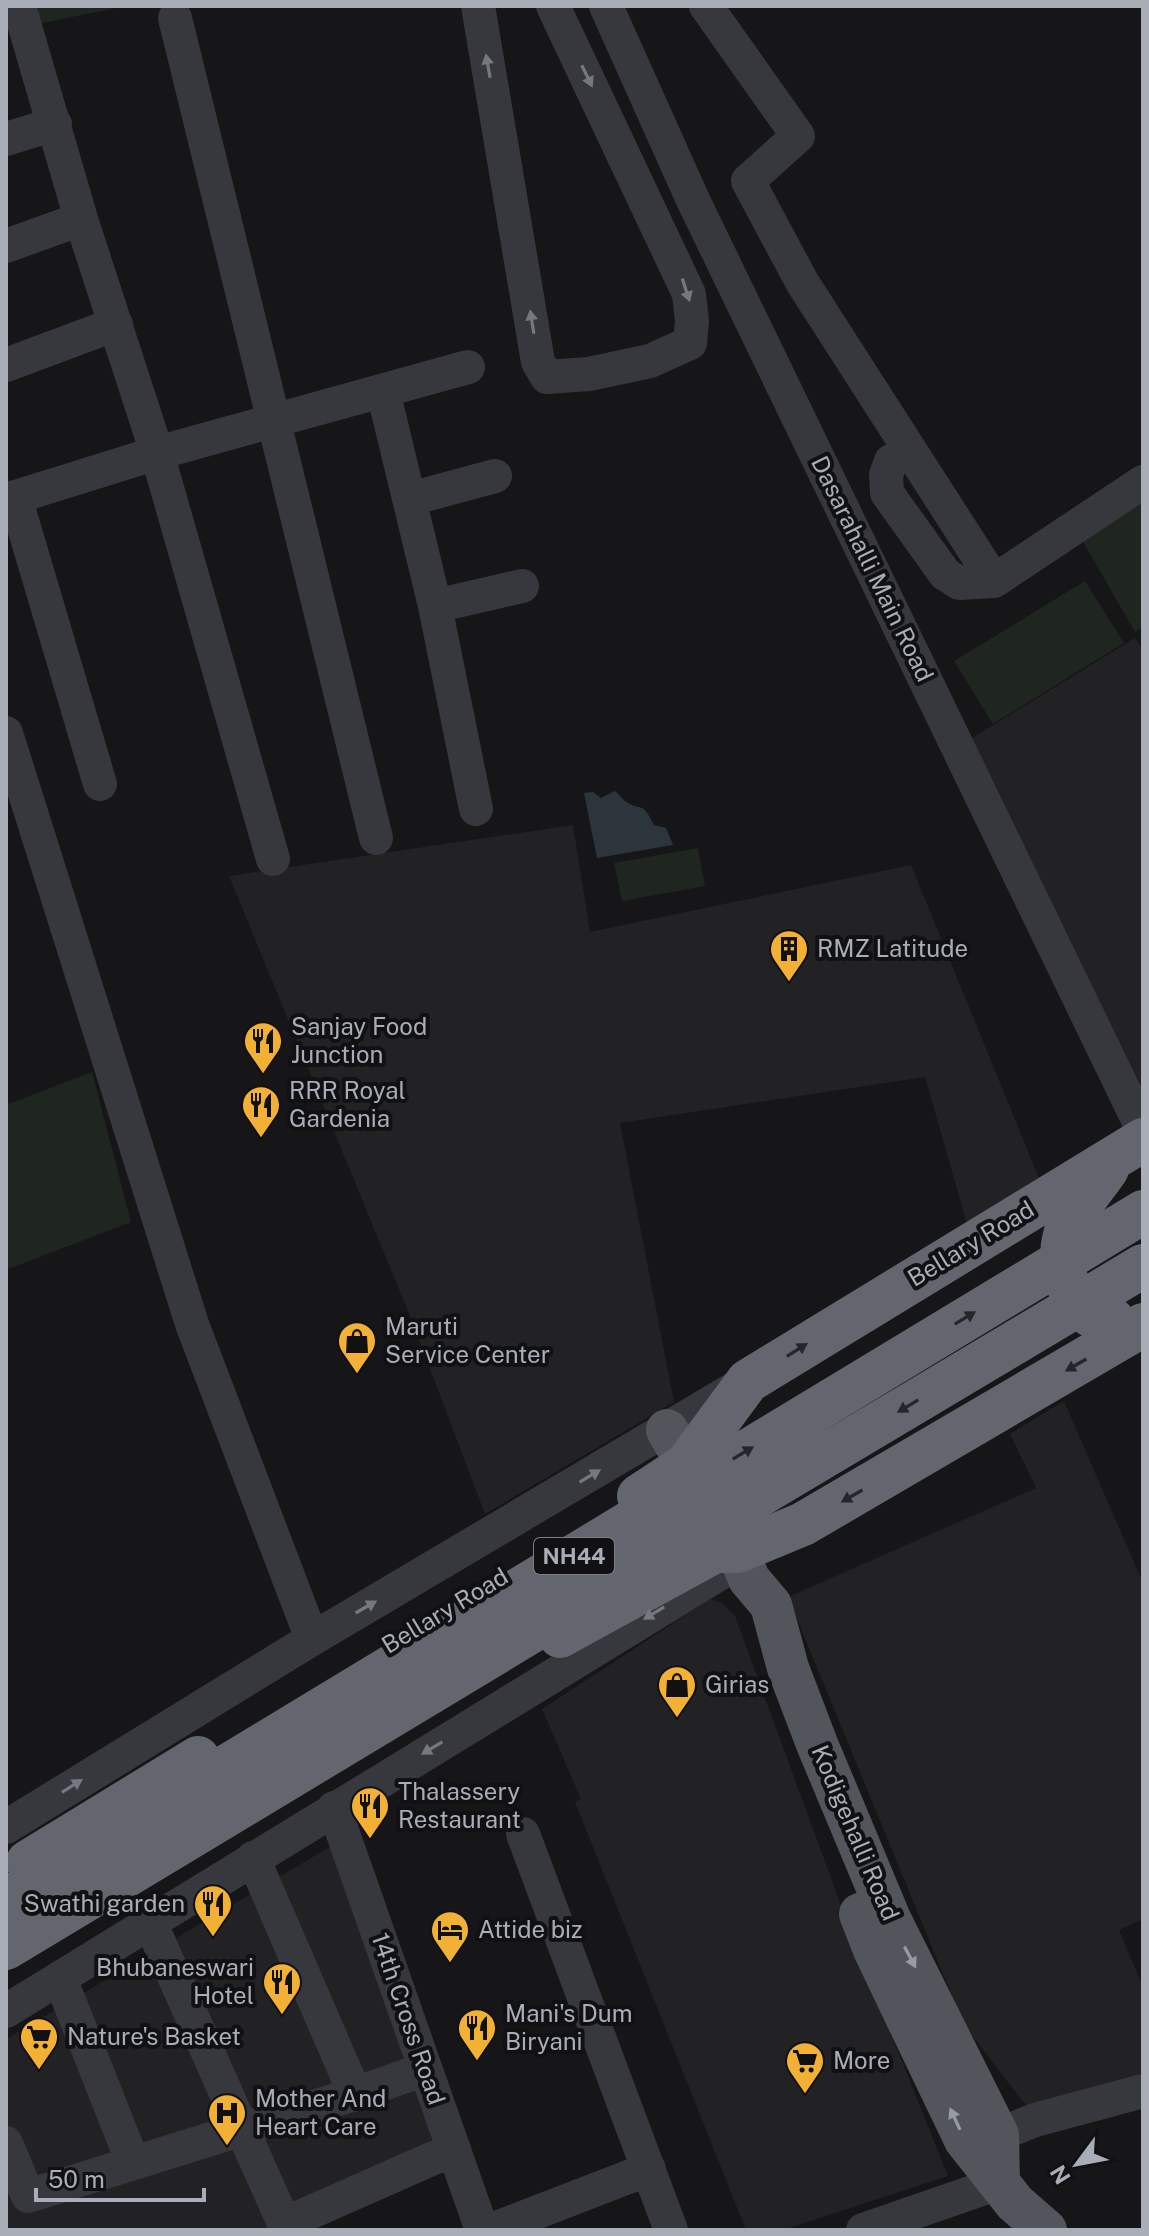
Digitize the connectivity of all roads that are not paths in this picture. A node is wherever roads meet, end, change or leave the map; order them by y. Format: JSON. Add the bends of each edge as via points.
{"nodes":[{"id":1,"x":19,"y":6,"type":"edge"},
{"id":2,"x":478,"y":6,"type":"edge"},
{"id":3,"x":553,"y":6,"type":"edge"},
{"id":4,"x":606,"y":6,"type":"edge"},
{"id":5,"x":706,"y":6,"type":"edge"},
{"id":6,"x":175,"y":18,"type":"dead end"},
{"id":7,"x":55,"y":124,"type":"junction"},
{"id":8,"x":6,"y":139,"type":"edge"},
{"id":9,"x":693,"y":200,"type":"junction"},
{"id":10,"x":81,"y":219,"type":"junction"},
{"id":11,"x":656,"y":219,"type":"junction"},
{"id":12,"x":708,"y":231,"type":"junction"},
{"id":13,"x":6,"y":246,"type":"edge"},
{"id":14,"x":670,"y":250,"type":"junction"},
{"id":15,"x":116,"y":324,"type":"junction"},
{"id":16,"x":6,"y":365,"type":"edge"},
{"id":17,"x":468,"y":367,"type":"dead end"},
{"id":18,"x":383,"y":391,"type":"junction"},
{"id":19,"x":275,"y":419,"type":"junction"},
{"id":20,"x":157,"y":453,"type":"junction"},
{"id":21,"x":891,"y":461,"type":"dead end"},
{"id":22,"x":495,"y":476,"type":"dead end"},
{"id":23,"x":1143,"y":482,"type":"edge"},
{"id":24,"x":11,"y":498,"type":"edge"},
{"id":25,"x":410,"y":499,"type":"junction"},
{"id":26,"x":994,"y":581,"type":"junction"},
{"id":27,"x":522,"y":586,"type":"dead end"},
{"id":28,"x":435,"y":606,"type":"junction"},
{"id":29,"x":6,"y":733,"type":"edge"},
{"id":30,"x":100,"y":784,"type":"dead end"},
{"id":31,"x":476,"y":809,"type":"dead end"},
{"id":32,"x":376,"y":838,"type":"dead end"},
{"id":33,"x":273,"y":859,"type":"dead end"},
{"id":34,"x":1134,"y":1142,"type":"edge"},
{"id":35,"x":1143,"y":1212,"type":"edge"},
{"id":36,"x":1143,"y":1266,"type":"edge"},
{"id":37,"x":1143,"y":1325,"type":"edge"},
{"id":38,"x":676,"y":1447,"type":"junction"},
{"id":39,"x":743,"y":1565,"type":"junction"},
{"id":40,"x":312,"y":1639,"type":"junction"},
{"id":41,"x":334,"y":1808,"type":"junction"},
{"id":42,"x":6,"y":1827,"type":"edge"},
{"id":43,"x":523,"y":1834,"type":"dead end"},
{"id":44,"x":253,"y":1858,"type":"junction"},
{"id":45,"x":6,"y":1876,"type":"edge"},
{"id":46,"x":6,"y":1900,"type":"edge"},
{"id":47,"x":150,"y":1922,"type":"junction"},
{"id":48,"x":6,"y":1948,"type":"edge"},
{"id":49,"x":6,"y":1969,"type":"edge"},
{"id":50,"x":60,"y":1978,"type":"junction"},
{"id":51,"x":6,"y":2011,"type":"edge"},
{"id":52,"x":425,"y":2069,"type":"junction"},
{"id":53,"x":1143,"y":2091,"type":"edge"},
{"id":54,"x":355,"y":2094,"type":"junction"},
{"id":55,"x":241,"y":2130,"type":"junction"},
{"id":56,"x":998,"y":2135,"type":"junction"},
{"id":57,"x":6,"y":2143,"type":"edge"},
{"id":58,"x":454,"y":2149,"type":"junction"},
{"id":59,"x":133,"y":2163,"type":"junction"},
{"id":60,"x":649,"y":2169,"type":"junction"},
{"id":61,"x":999,"y":2183,"type":"junction"},
{"id":62,"x":285,"y":2227,"type":"edge"},
{"id":63,"x":482,"y":2230,"type":"edge"},
{"id":64,"x":491,"y":2230,"type":"edge"},
{"id":65,"x":671,"y":2230,"type":"edge"},
{"id":66,"x":863,"y":2230,"type":"edge"},
{"id":67,"x":1046,"y":2230,"type":"edge"}],
"edges":[{"from":1,"to":7,"type":"street"},
{"from":14,"to":2,"type":"street","one_way":true,"via":[[689,294],[690,343],[650,361],[547,377],[538,362]]},
{"from":3,"to":11,"type":"street","one_way":true},
{"from":4,"to":9,"type":"street","name":"Dasarahalli Main Road"},
{"from":5,"to":26,"type":"street","via":[[798,136],[748,181],[802,282]]},
{"from":6,"to":19,"type":"street"},
{"from":7,"to":8,"type":"street"},
{"from":7,"to":10,"type":"street"},
{"from":9,"to":11,"type":"street"},
{"from":9,"to":12,"type":"street","name":"Dasarahalli Main Road"},
{"from":10,"to":13,"type":"street"},
{"from":10,"to":15,"type":"street"},
{"from":11,"to":14,"type":"street"},
{"from":12,"to":14,"type":"street"},
{"from":12,"to":34,"type":"street","name":"Dasarahalli Main Road"},
{"from":15,"to":16,"type":"street"},
{"from":15,"to":20,"type":"street"},
{"from":17,"to":18,"type":"street"},
{"from":18,"to":19,"type":"street"},
{"from":18,"to":25,"type":"street"},
{"from":19,"to":20,"type":"street"},
{"from":19,"to":32,"type":"street"},
{"from":20,"to":24,"type":"street"},
{"from":20,"to":33,"type":"street"},
{"from":21,"to":26,"type":"street","via":[[887,493],[945,574],[959,583]]},
{"from":22,"to":25,"type":"street"},
{"from":23,"to":26,"type":"street"},
{"from":24,"to":30,"type":"street"},
{"from":25,"to":28,"type":"street"},
{"from":27,"to":28,"type":"street"},
{"from":28,"to":31,"type":"street"},
{"from":29,"to":40,"type":"street","via":[[192,1324]]},
{"from":34,"to":37,"type":"highway","via":[[1077,1212],[1064,1239],[1064,1280],[1094,1318]]},
{"from":38,"to":34,"type":"highway","name":"Bellary Road","one_way":true,"via":[[748,1381]]},
{"from":46,"to":35,"type":"highway","name":"Bellary Road","number":"NH44","one_way":true,"bridge":true},
{"from":36,"to":48,"type":"highway","number":"NH44","one_way":true,"bridge":true},
{"from":37,"to":39,"type":"highway","one_way":true},
{"from":38,"to":39,"type":"main road","name":"Kodigehalli Road"},
{"from":40,"to":38,"type":"street","one_way":true},
{"from":38,"to":45,"type":"highway","name":"Bellary Road","via":[[674,1475]]},
{"from":39,"to":41,"type":"street","one_way":true,"via":[[727,1569]]},
{"from":39,"to":49,"type":"highway","via":[[715,1551],[432,1706]]},
{"from":39,"to":56,"type":"main road","name":"Kodigehalli Road","one_way":true,"via":[[771,1605],[788,1668],[891,1921]]},
{"from":61,"to":39,"type":"main road","one_way":true,"via":[[965,2140],[874,1950],[798,1756],[749,1609]]},
{"from":42,"to":40,"type":"street","one_way":true},
{"from":41,"to":44,"type":"street"},
{"from":41,"to":52,"type":"street","name":"14th Cross Road"},
{"from":43,"to":60,"type":"street"},
{"from":44,"to":47,"type":"street"},
{"from":44,"to":54,"type":"street"},
{"from":47,"to":50,"type":"street"},
{"from":47,"to":55,"type":"street"},
{"from":50,"to":51,"type":"street"},
{"from":50,"to":59,"type":"street"},
{"from":52,"to":54,"type":"street"},
{"from":52,"to":58,"type":"street","name":"14th Cross Road"},
{"from":53,"to":56,"type":"street"},
{"from":54,"to":55,"type":"street"},
{"from":55,"to":59,"type":"street"},
{"from":55,"to":62,"type":"street"},
{"from":56,"to":61,"type":"main road","name":"Kodigehalli Road"},
{"from":57,"to":59,"type":"street","via":[[28,2196]]},
{"from":58,"to":62,"type":"street"},
{"from":58,"to":63,"type":"street","name":"14th Cross Road"},
{"from":60,"to":64,"type":"street"},
{"from":60,"to":65,"type":"street"},
{"from":61,"to":66,"type":"street"},
{"from":61,"to":67,"type":"main road"}]}
